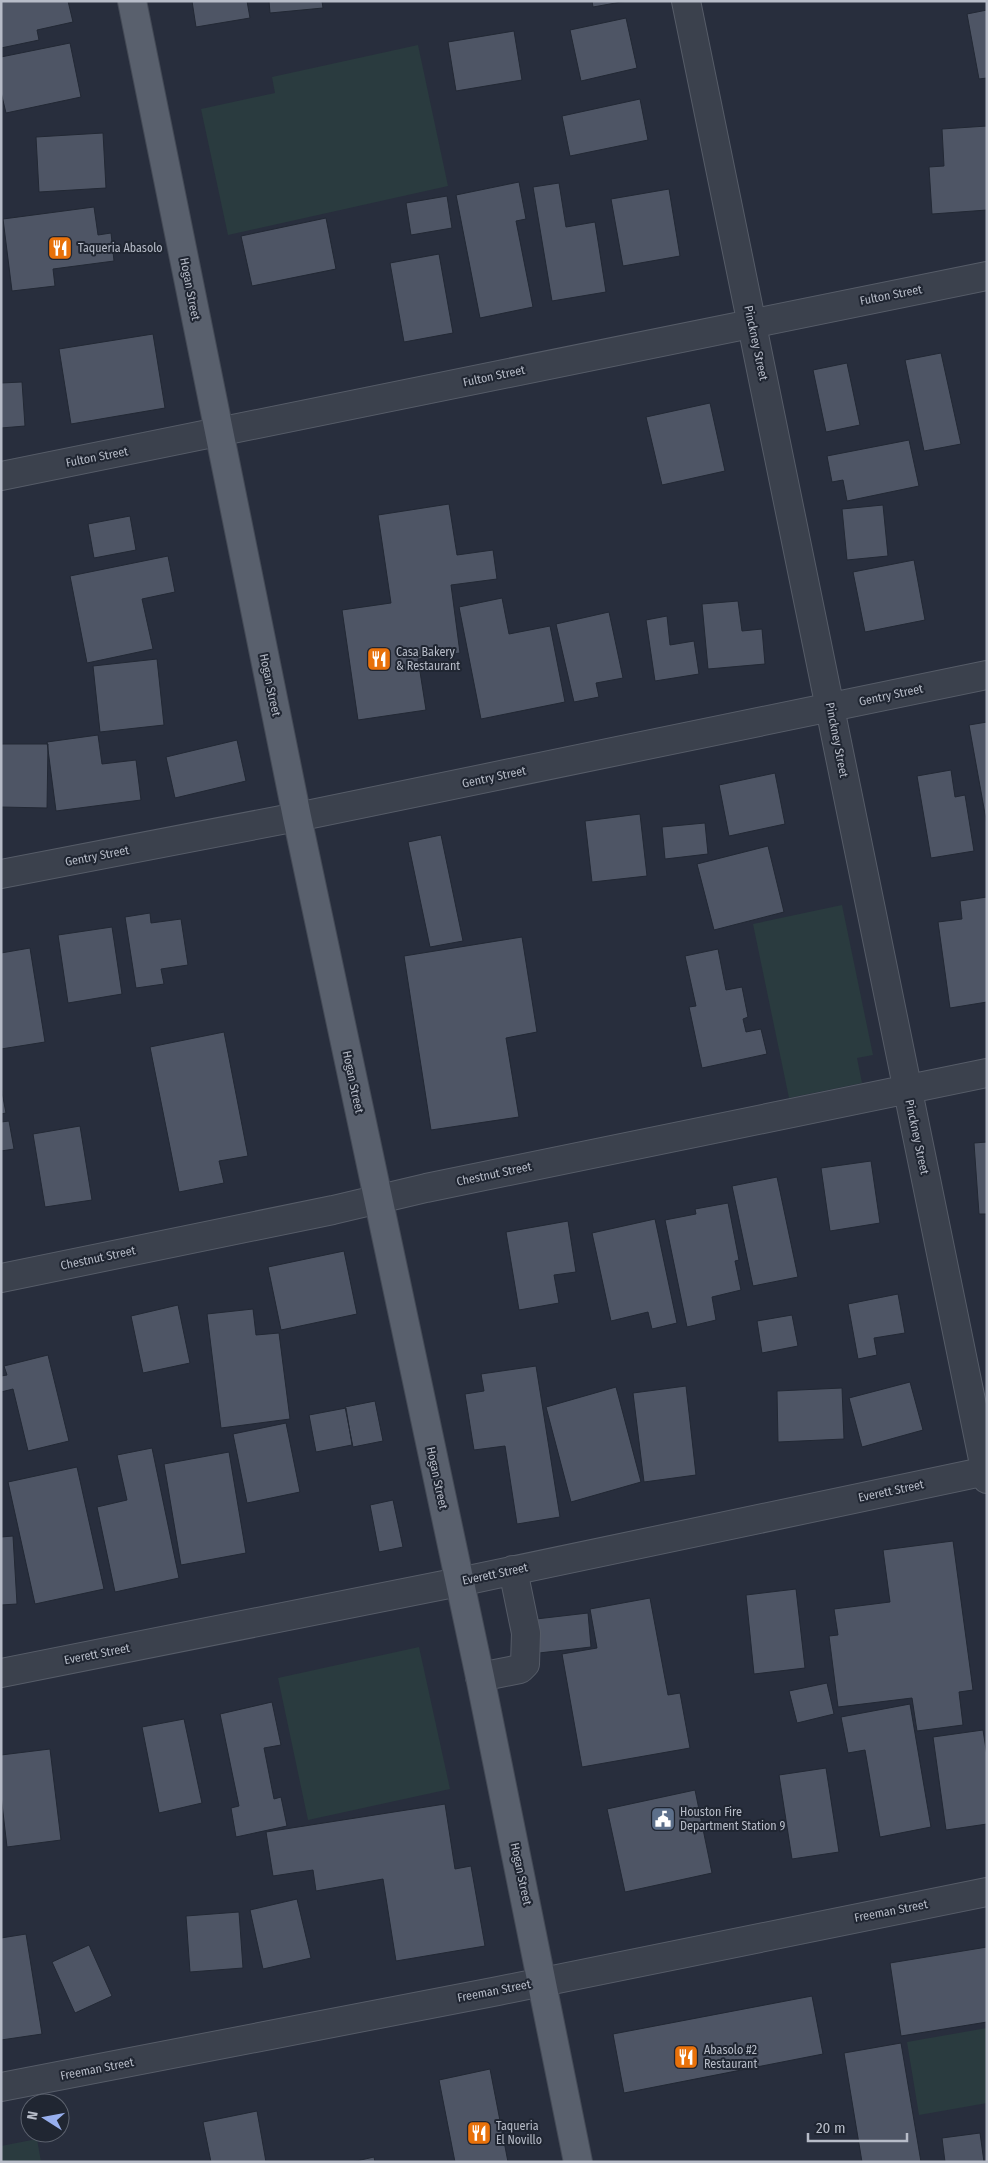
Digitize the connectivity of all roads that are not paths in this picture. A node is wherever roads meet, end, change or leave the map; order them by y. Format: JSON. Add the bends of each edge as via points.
{"nodes":[{"id":1,"x":132,"y":1,"type":"edge"},
{"id":2,"x":686,"y":1,"type":"edge"},
{"id":3,"x":987,"y":276,"type":"edge"},
{"id":4,"x":752,"y":323,"type":"junction"},
{"id":5,"x":219,"y":432,"type":"junction"},
{"id":6,"x":1,"y":476,"type":"edge"},
{"id":7,"x":987,"y":675,"type":"edge"},
{"id":8,"x":830,"y":708,"type":"junction"},
{"id":9,"x":297,"y":818,"type":"junction"},
{"id":10,"x":1,"y":874,"type":"edge"},
{"id":11,"x":987,"y":1073,"type":"edge"},
{"id":12,"x":907,"y":1089,"type":"junction"},
{"id":13,"x":377,"y":1200,"type":"junction"},
{"id":14,"x":1,"y":1278,"type":"edge"},
{"id":15,"x":986,"y":1474,"type":"edge"},
{"id":16,"x":513,"y":1570,"type":"junction"},
{"id":17,"x":459,"y":1582,"type":"junction"},
{"id":18,"x":1,"y":1673,"type":"edge"},
{"id":19,"x":480,"y":1677,"type":"junction"},
{"id":20,"x":987,"y":1892,"type":"edge"},
{"id":21,"x":543,"y":1982,"type":"junction"},
{"id":22,"x":1,"y":2087,"type":"edge"},
{"id":23,"x":578,"y":2162,"type":"edge"}],
"edges":[{"from":1,"to":5,"type":"main road","name":"Hogan Street"},
{"from":2,"to":4,"type":"street","name":"Pinckney Street"},
{"from":3,"to":4,"type":"street","name":"Fulton Street"},
{"from":4,"to":5,"type":"street","name":"Fulton Street"},
{"from":4,"to":8,"type":"street","name":"Pinckney Street"},
{"from":5,"to":6,"type":"street","name":"Fulton Street"},
{"from":5,"to":9,"type":"main road","name":"Hogan Street"},
{"from":7,"to":8,"type":"street","name":"Gentry Street"},
{"from":8,"to":9,"type":"street","name":"Gentry Street"},
{"from":8,"to":12,"type":"street","name":"Pinckney Street"},
{"from":9,"to":10,"type":"street","name":"Gentry Street"},
{"from":9,"to":13,"type":"main road","name":"Hogan Street"},
{"from":11,"to":12,"type":"street","name":"Chestnut Street"},
{"from":12,"to":13,"type":"street","name":"Chestnut Street"},
{"from":12,"to":15,"type":"street","name":"Pinckney Street"},
{"from":13,"to":14,"type":"street","name":"Chestnut Street"},
{"from":13,"to":17,"type":"main road","name":"Hogan Street"},
{"from":15,"to":16,"type":"street","name":"Everett Street"},
{"from":16,"to":17,"type":"street","name":"Everett Street"},
{"from":16,"to":19,"type":"street","via":[[526,1633],[525,1664],[520,1669]]},
{"from":17,"to":18,"type":"street","name":"Everett Street"},
{"from":17,"to":19,"type":"main road","name":"Hogan Street"},
{"from":19,"to":21,"type":"main road","name":"Hogan Street"},
{"from":20,"to":21,"type":"street","name":"Freeman Street"},
{"from":21,"to":22,"type":"street","name":"Freeman Street"},
{"from":21,"to":23,"type":"main road","name":"Hogan Street"}]}
